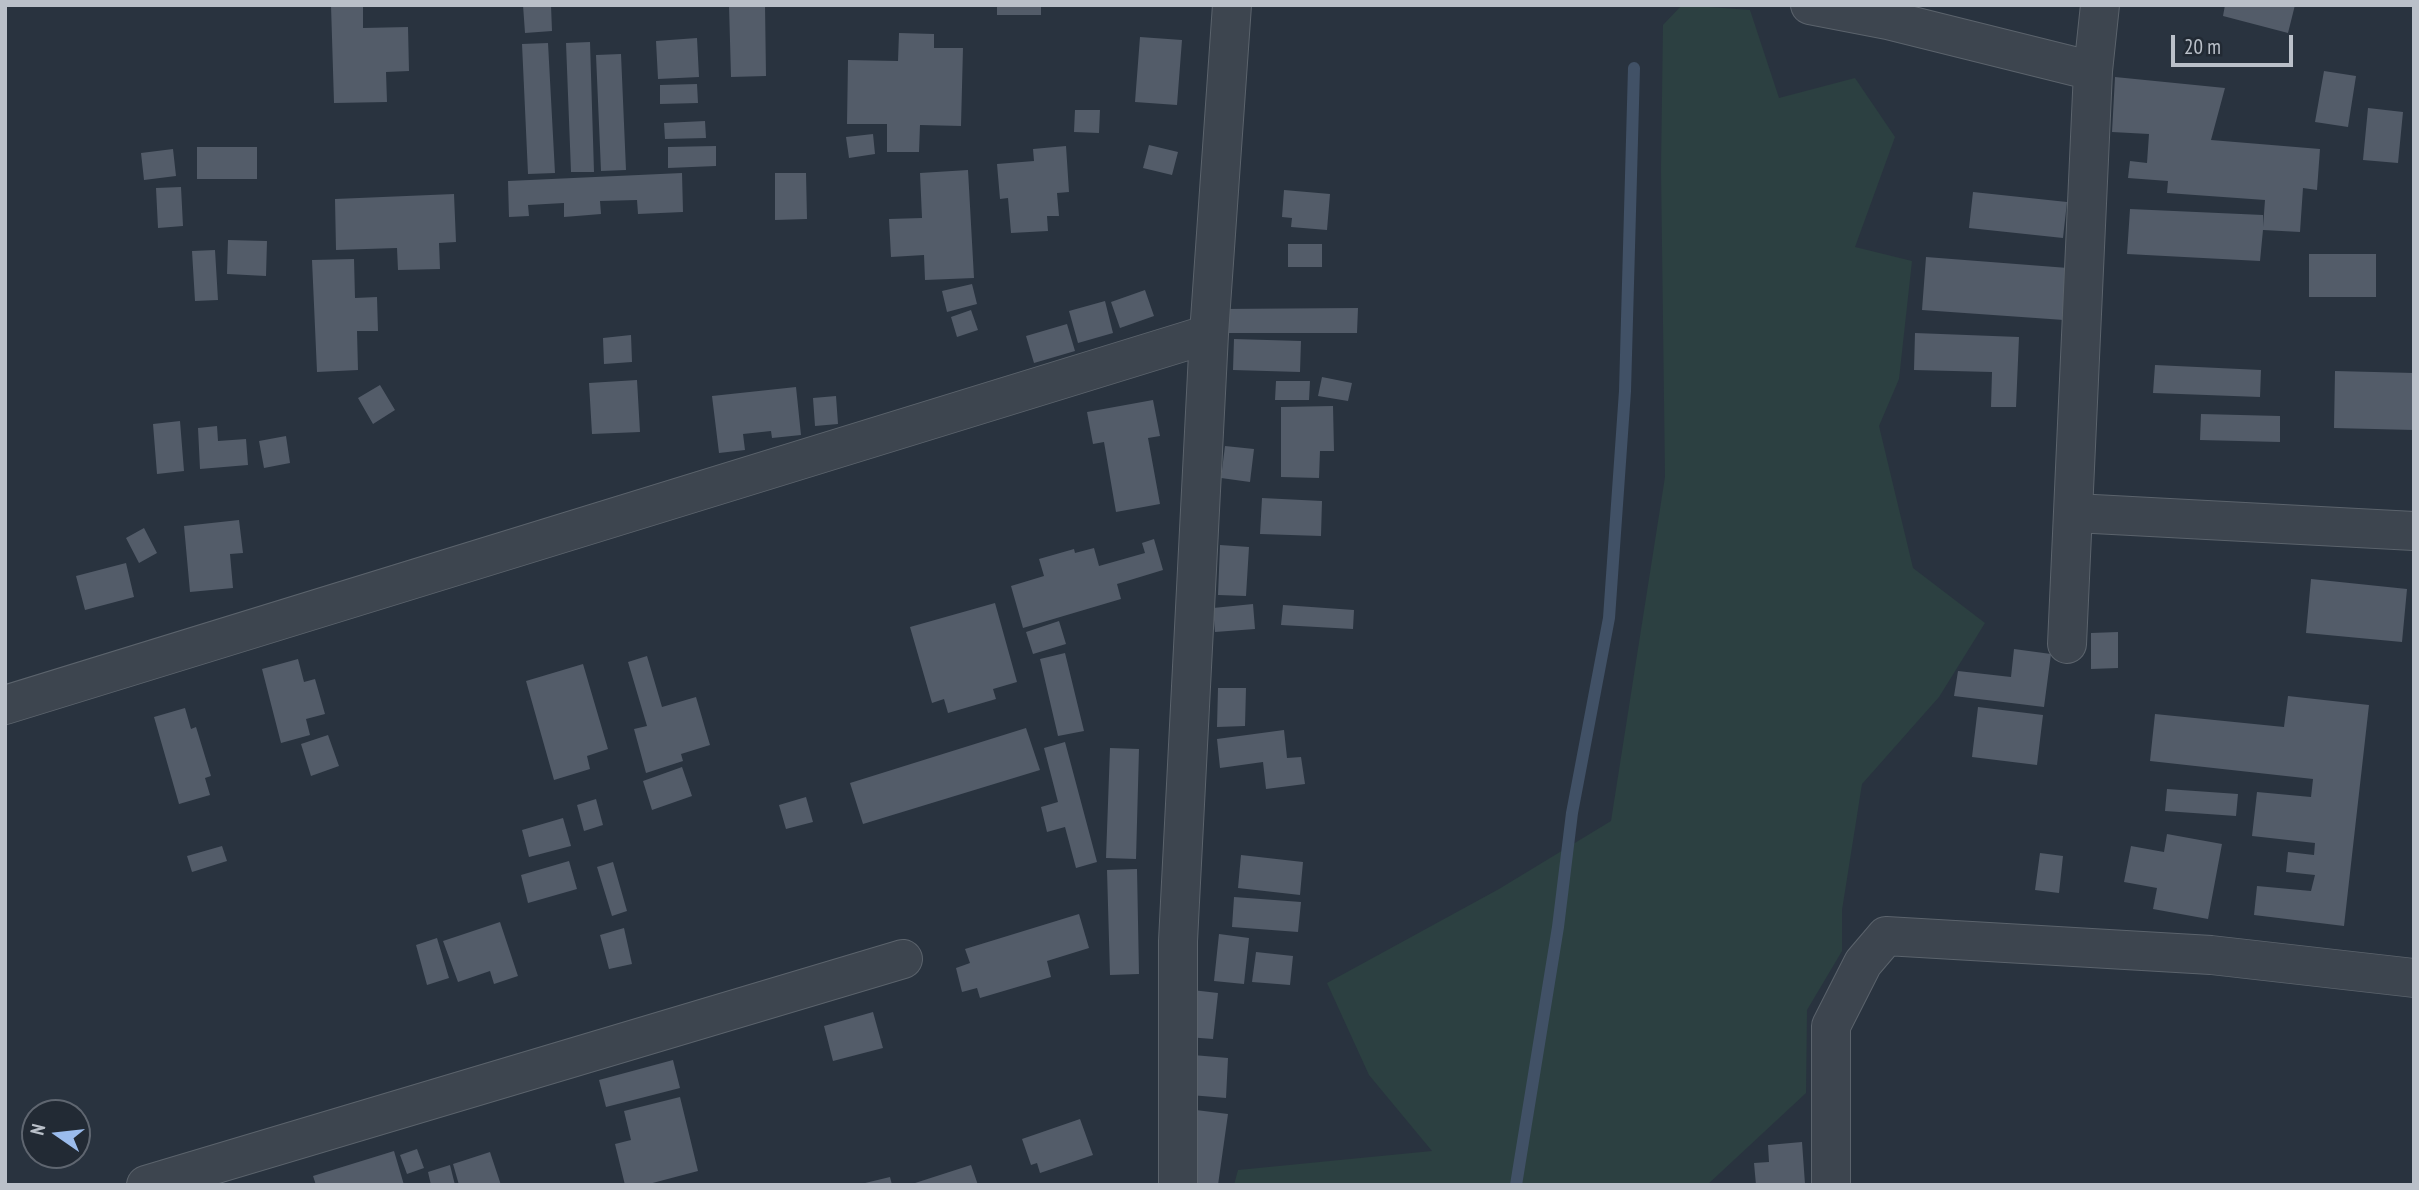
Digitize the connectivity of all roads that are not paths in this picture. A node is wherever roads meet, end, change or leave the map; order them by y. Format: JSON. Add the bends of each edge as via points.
{"nodes":[{"id":1,"x":1232,"y":5,"type":"edge"},
{"id":2,"x":1810,"y":5,"type":"edge"},
{"id":3,"x":2100,"y":5,"type":"edge"},
{"id":4,"x":1888,"y":13,"type":"edge"},
{"id":5,"x":2093,"y":71,"type":"junction"},
{"id":6,"x":1209,"y":334,"type":"junction"},
{"id":7,"x":2075,"y":513,"type":"junction"},
{"id":8,"x":2414,"y":531,"type":"edge"},
{"id":9,"x":2067,"y":644,"type":"dead end"},
{"id":10,"x":5,"y":705,"type":"edge"},
{"id":11,"x":903,"y":959,"type":"dead end"},
{"id":12,"x":2414,"y":978,"type":"edge"},
{"id":13,"x":146,"y":1185,"type":"edge"},
{"id":14,"x":1178,"y":1185,"type":"edge"},
{"id":15,"x":1831,"y":1185,"type":"edge"}],
"edges":[{"from":1,"to":6,"type":"street"},
{"from":2,"to":4,"type":"street"},
{"from":3,"to":5,"type":"street"},
{"from":4,"to":5,"type":"street"},
{"from":5,"to":7,"type":"street"},
{"from":6,"to":10,"type":"street"},
{"from":6,"to":14,"type":"street","via":[[1178,941]]},
{"from":7,"to":8,"type":"street"},
{"from":7,"to":9,"type":"street"},
{"from":11,"to":13,"type":"street"},
{"from":12,"to":15,"type":"street","via":[[2211,955],[1886,936],[1863,963],[1831,1026]]}]}
